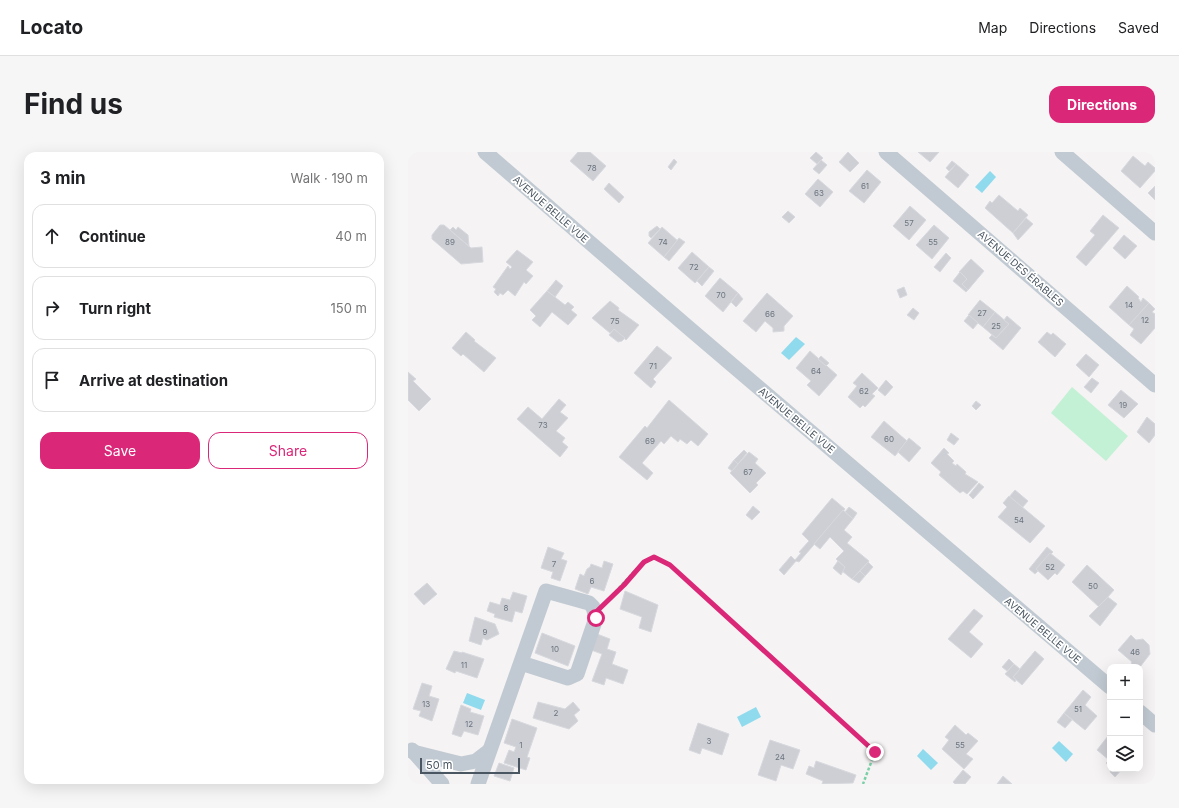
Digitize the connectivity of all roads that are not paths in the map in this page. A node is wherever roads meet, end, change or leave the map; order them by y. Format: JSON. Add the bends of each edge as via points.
{"nodes":[{"id":1,"x":485,"y":152,"type":"edge"},
{"id":2,"x":886,"y":152,"type":"edge"},
{"id":3,"x":1062,"y":152,"type":"edge"},
{"id":4,"x":1155,"y":233,"type":"edge"},
{"id":5,"x":1155,"y":385,"type":"edge"},
{"id":6,"x":521,"y":663,"type":"junction"},
{"id":7,"x":1107,"y":684,"type":"edge"},
{"id":8,"x":1143,"y":715,"type":"edge"},
{"id":9,"x":1155,"y":725,"type":"edge"},
{"id":10,"x":411,"y":749,"type":"edge"},
{"id":11,"x":489,"y":751,"type":"junction"},
{"id":12,"x":442,"y":784,"type":"edge"},
{"id":13,"x":478,"y":784,"type":"edge"}],
"edges":[{"from":1,"to":7,"type":"street","name":"AVENUE BELLE VUE"},
{"from":2,"to":5,"type":"street","name":"AVENUE DES ÉRABLES"},
{"from":3,"to":4,"type":"street"},
{"from":6,"to":6,"type":"street","via":[[546,590],[589,603],[596,618],[577,674],[568,678]]},
{"from":6,"to":11,"type":"street"},
{"from":8,"to":9,"type":"street"},
{"from":10,"to":11,"type":"street","via":[[461,764],[476,761]]},
{"from":10,"to":12,"type":"street"},
{"from":11,"to":13,"type":"street"}]}
